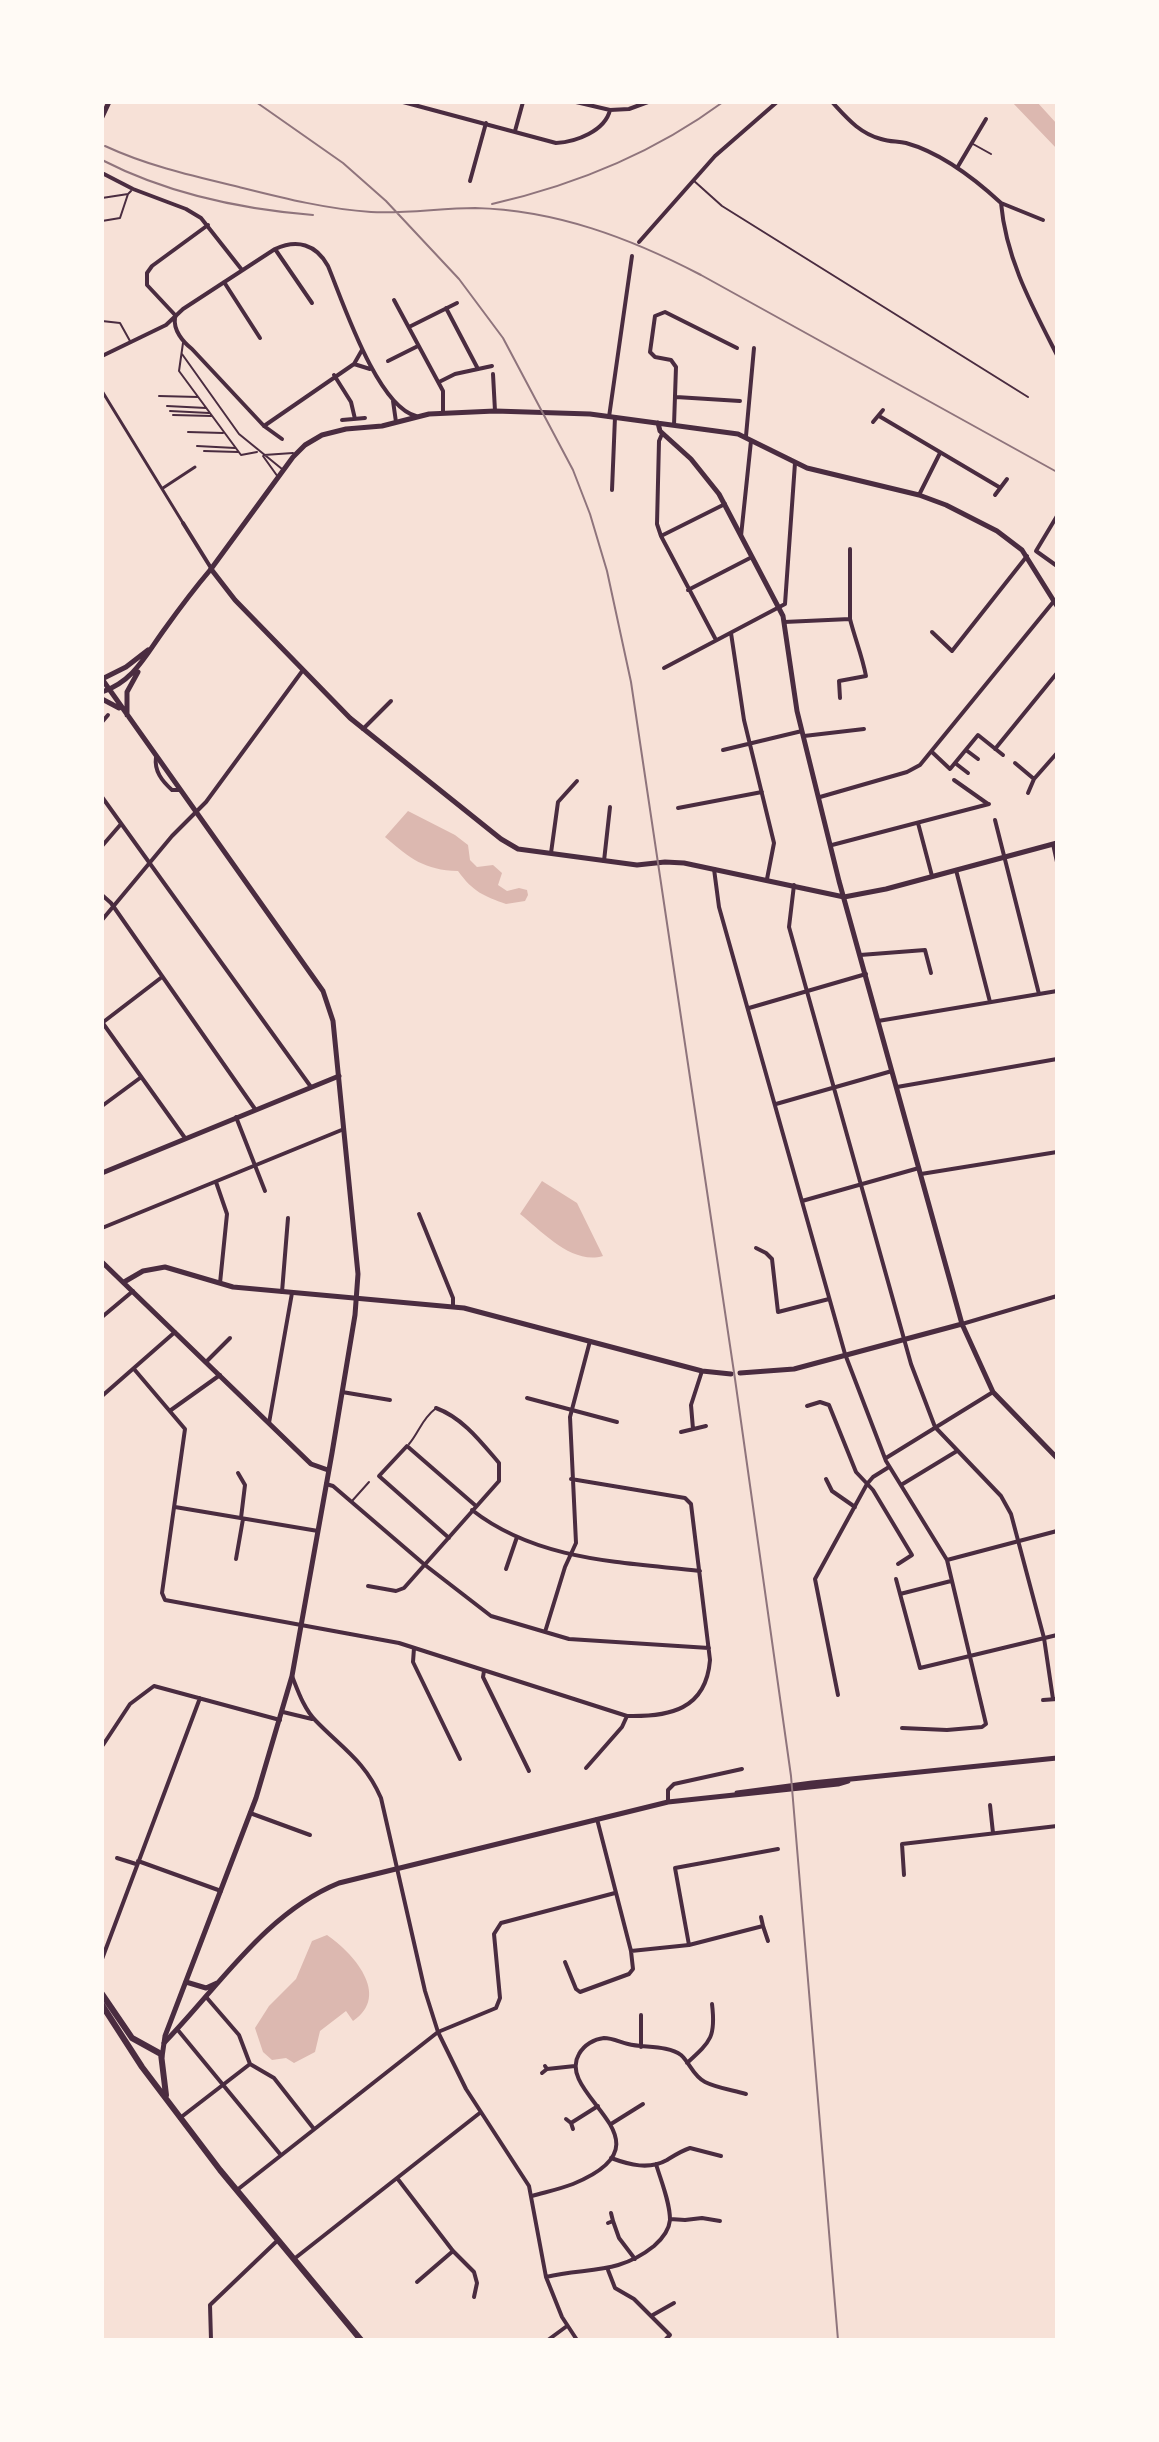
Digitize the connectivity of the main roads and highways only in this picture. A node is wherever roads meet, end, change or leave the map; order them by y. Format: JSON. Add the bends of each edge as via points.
{"nodes":[{"id":1,"x":102,"y":1994,"type":"edge"},
{"id":2,"x":102,"y":2005,"type":"edge"},
{"id":3,"x":149,"y":2049,"type":"junction"},
{"id":4,"x":162,"y":2060,"type":"junction"},
{"id":5,"x":142,"y":2066,"type":"junction"},
{"id":6,"x":168,"y":2101,"type":"junction"},
{"id":7,"x":361,"y":2340,"type":"edge"}],
"edges":[{"from":1,"to":3,"type":"highway","via":[[132,2038]]},
{"from":2,"to":5,"type":"highway"},
{"from":3,"to":4,"type":"highway","via":[[159,2052]]},
{"from":3,"to":5,"type":"highway","via":[[140,2056]]},
{"from":4,"to":5,"type":"highway","via":[[155,2070]]},
{"from":4,"to":6,"type":"highway"},
{"from":5,"to":6,"type":"highway"},
{"from":6,"to":7,"type":"highway"}]}
